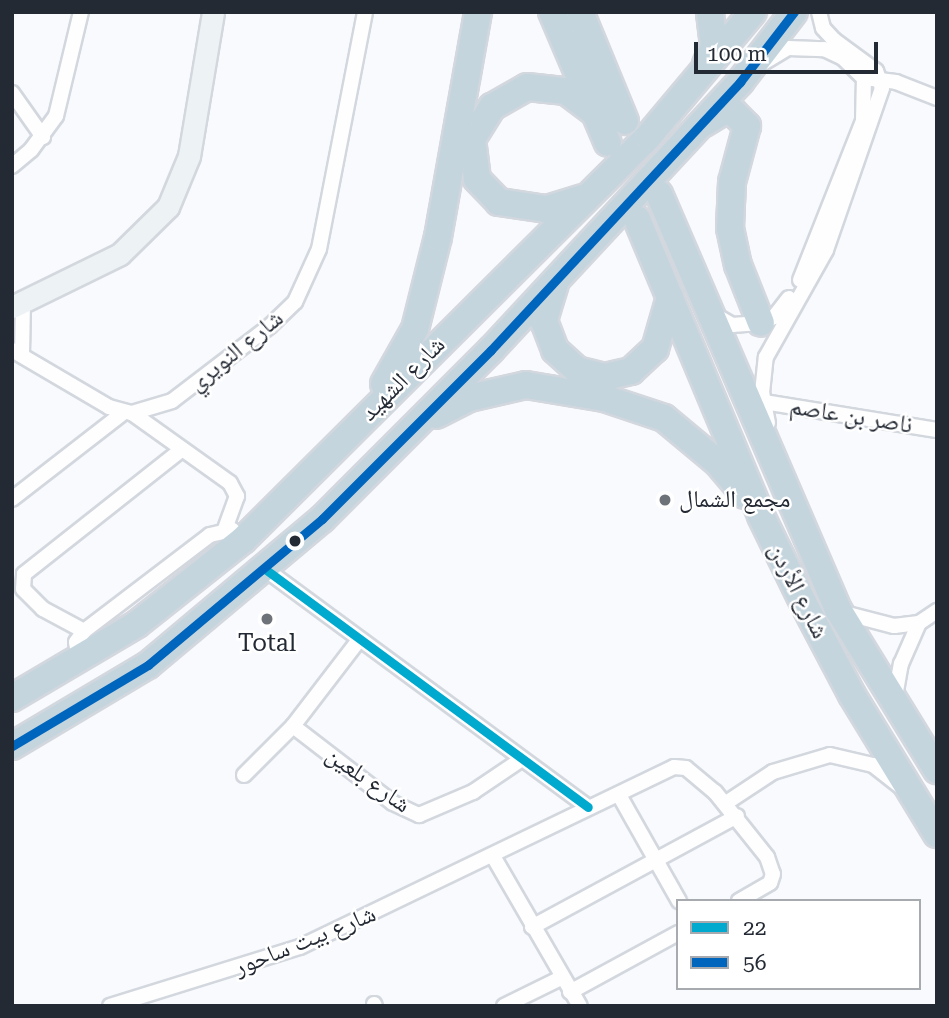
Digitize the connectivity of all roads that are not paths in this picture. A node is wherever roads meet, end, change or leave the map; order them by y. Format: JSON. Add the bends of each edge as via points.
{"nodes":[{"id":1,"x":80,"y":12,"type":"edge"},
{"id":2,"x":213,"y":12,"type":"edge"},
{"id":3,"x":365,"y":12,"type":"edge"},
{"id":4,"x":478,"y":12,"type":"edge"},
{"id":5,"x":552,"y":12,"type":"edge"},
{"id":6,"x":710,"y":12,"type":"edge"},
{"id":7,"x":753,"y":12,"type":"edge"},
{"id":8,"x":794,"y":12,"type":"edge"},
{"id":9,"x":819,"y":12,"type":"edge"},
{"id":10,"x":585,"y":18,"type":"edge"},
{"id":11,"x":864,"y":78,"type":"junction"},
{"id":12,"x":697,"y":79,"type":"junction"},
{"id":13,"x":880,"y":79,"type":"junction"},
{"id":14,"x":740,"y":82,"type":"junction"},
{"id":15,"x":12,"y":93,"type":"edge"},
{"id":16,"x":937,"y":98,"type":"edge"},
{"id":17,"x":596,"y":114,"type":"junction"},
{"id":18,"x":625,"y":121,"type":"dead end"},
{"id":19,"x":699,"y":126,"type":"junction"},
{"id":20,"x":43,"y":137,"type":"junction"},
{"id":21,"x":608,"y":143,"type":"dead end"},
{"id":22,"x":12,"y":166,"type":"edge"},
{"id":23,"x":659,"y":194,"type":"dead end"},
{"id":24,"x":588,"y":197,"type":"junction"},
{"id":25,"x":637,"y":219,"type":"dead end"},
{"id":26,"x":578,"y":253,"type":"junction"},
{"id":27,"x":670,"y":297,"type":"junction"},
{"id":28,"x":18,"y":304,"type":"edge"},
{"id":29,"x":709,"y":312,"type":"junction"},
{"id":30,"x":768,"y":330,"type":"junction"},
{"id":31,"x":17,"y":352,"type":"edge"},
{"id":32,"x":764,"y":402,"type":"junction"},
{"id":33,"x":127,"y":413,"type":"junction"},
{"id":34,"x":360,"y":422,"type":"junction"},
{"id":35,"x":937,"y":430,"type":"edge"},
{"id":36,"x":396,"y":445,"type":"junction"},
{"id":37,"x":182,"y":449,"type":"junction"},
{"id":38,"x":776,"y":467,"type":"junction"},
{"id":39,"x":12,"y":499,"type":"edge"},
{"id":40,"x":761,"y":516,"type":"junction"},
{"id":41,"x":234,"y":534,"type":"junction"},
{"id":42,"x":265,"y":569,"type":"junction"},
{"id":43,"x":839,"y":611,"type":"junction"},
{"id":44,"x":937,"y":611,"type":"edge"},
{"id":45,"x":919,"y":623,"type":"junction"},
{"id":46,"x":84,"y":631,"type":"junction"},
{"id":47,"x":359,"y":640,"type":"junction"},
{"id":48,"x":79,"y":659,"type":"junction"},
{"id":49,"x":12,"y":698,"type":"edge"},
{"id":50,"x":894,"y":705,"type":"junction"},
{"id":51,"x":293,"y":726,"type":"junction"},
{"id":52,"x":12,"y":746,"type":"edge"},
{"id":53,"x":519,"y":761,"type":"junction"},
{"id":54,"x":937,"y":770,"type":"edge"},
{"id":55,"x":244,"y":775,"type":"dead end"},
{"id":56,"x":909,"y":793,"type":"junction"},
{"id":57,"x":619,"y":794,"type":"junction"},
{"id":58,"x":726,"y":803,"type":"junction"},
{"id":59,"x":588,"y":807,"type":"junction"},
{"id":60,"x":737,"y":816,"type":"junction"},
{"id":61,"x":937,"y":834,"type":"edge"},
{"id":62,"x":493,"y":856,"type":"junction"},
{"id":63,"x":656,"y":859,"type":"junction"},
{"id":64,"x":678,"y":899,"type":"edge"},
{"id":65,"x":742,"y":899,"type":"edge"},
{"id":66,"x":532,"y":927,"type":"junction"},
{"id":67,"x":676,"y":934,"type":"edge"},
{"id":68,"x":561,"y":978,"type":"junction"},
{"id":69,"x":570,"y":992,"type":"junction"},
{"id":70,"x":110,"y":1006,"type":"edge"},
{"id":71,"x":504,"y":1006,"type":"edge"},
{"id":72,"x":580,"y":1006,"type":"edge"}],
"edges":[{"from":1,"to":20,"type":"street","via":[[60,106]]},
{"from":2,"to":28,"type":"street","via":[[189,156],[168,207],[120,254]]},
{"from":3,"to":33,"type":"street","name":"شارع النويري","via":[[333,188],[319,249],[304,288],[270,326],[197,385],[157,408]]},
{"from":4,"to":34,"type":"highway","via":[[438,237],[415,329]]},
{"from":5,"to":17,"type":"highway"},
{"from":6,"to":12,"type":"highway","via":[[714,46]]},
{"from":7,"to":12,"type":"highway","name":"شارع الشهيد"},
{"from":8,"to":14,"type":"highway","name":"شارع الشهيد"},
{"from":9,"to":13,"type":"street","via":[[823,28],[867,62]]},
{"from":10,"to":18,"type":"highway"},
{"from":11,"to":13,"type":"street"},
{"from":11,"to":14,"type":"street","via":[[844,58],[808,47],[775,55]]},
{"from":11,"to":30,"type":"street","via":[[863,121],[802,277]]},
{"from":12,"to":24,"type":"highway","name":"شارع الشهيد"},
{"from":13,"to":16,"type":"street"},
{"from":13,"to":30,"type":"street","via":[[878,106],[826,250]]},
{"from":14,"to":19,"type":"highway","name":"شارع الشهيد"},
{"from":15,"to":20,"type":"street"},
{"from":17,"to":21,"type":"highway"},
{"from":17,"to":24,"type":"highway","via":[[566,91],[527,87],[507,95],[484,115],[471,148],[481,185],[506,206],[546,209]]},
{"from":19,"to":26,"type":"highway","name":"شارع الشهيد"},
{"from":19,"to":30,"type":"highway","via":[[722,112],[733,112],[747,126],[732,182],[730,228],[738,265]]},
{"from":20,"to":22,"type":"street"},
{"from":23,"to":29,"type":"highway","name":"شارع الأردن"},
{"from":24,"to":34,"type":"highway","name":"شارع الشهيد"},
{"from":25,"to":27,"type":"highway","name":"شارع الأردن"},
{"from":26,"to":27,"type":"highway","via":[[549,295],[544,321],[555,350],[578,370],[616,375],[645,362],[662,334]]},
{"from":26,"to":36,"type":"highway","name":"شارع الشهيد"},
{"from":27,"to":40,"type":"highway","name":"شارع الأردن"},
{"from":28,"to":31,"type":"street"},
{"from":29,"to":30,"type":"street","via":[[732,325]]},
{"from":29,"to":38,"type":"highway","name":"شارع الأردن"},
{"from":30,"to":32,"type":"street","via":[[762,373]]},
{"from":31,"to":33,"type":"street"},
{"from":32,"to":35,"type":"street","name":"ناصر بن عاصم"},
{"from":32,"to":38,"type":"street"},
{"from":33,"to":37,"type":"street"},
{"from":33,"to":39,"type":"street"},
{"from":34,"to":41,"type":"highway","name":"شارع الشهيد"},
{"from":36,"to":40,"type":"highway","via":[[443,410],[469,398],[526,386],[565,390],[664,418],[718,463]]},
{"from":36,"to":42,"type":"highway","name":"شارع الشهيد"},
{"from":37,"to":41,"type":"street","via":[[235,489]]},
{"from":37,"to":46,"type":"street","via":[[24,574],[23,589],[43,609]]},
{"from":38,"to":43,"type":"highway","name":"شارع الأردن"},
{"from":40,"to":56,"type":"highway","name":"شارع الأردن","via":[[852,695]]},
{"from":41,"to":46,"type":"street","via":[[210,535]]},
{"from":41,"to":48,"type":"highway","name":"شارع الشهيد","via":[[165,604]]},
{"from":42,"to":47,"type":"street"},
{"from":42,"to":52,"type":"highway","name":"شارع الشهيد","via":[[148,665]]},
{"from":43,"to":45,"type":"street","via":[[877,625]]},
{"from":43,"to":50,"type":"highway","name":"شارع الأردن"},
{"from":44,"to":45,"type":"street"},
{"from":45,"to":50,"type":"street","via":[[901,664]]},
{"from":46,"to":48,"type":"street","via":[[76,642]]},
{"from":47,"to":51,"type":"street"},
{"from":47,"to":53,"type":"street"},
{"from":48,"to":49,"type":"highway","name":"شارع الشهيد"},
{"from":50,"to":54,"type":"highway","name":"شارع الأردن"},
{"from":51,"to":53,"type":"street","name":"شارع بلعين","via":[[393,803],[419,815],[473,792]]},
{"from":51,"to":55,"type":"street"},
{"from":53,"to":59,"type":"street"},
{"from":56,"to":58,"type":"street","via":[[873,765],[830,755],[773,772]]},
{"from":56,"to":61,"type":"highway","name":"شارع الأردن"},
{"from":57,"to":58,"type":"street","name":"شارع بيت ساحور","via":[[674,767],[691,771]]},
{"from":57,"to":59,"type":"street","name":"شارع بيت ساحور"},
{"from":57,"to":63,"type":"street"},
{"from":58,"to":60,"type":"street"},
{"from":59,"to":62,"type":"street","name":"شارع بيت ساحور"},
{"from":60,"to":63,"type":"street"},
{"from":60,"to":65,"type":"street","via":[[767,857],[773,878]]},
{"from":62,"to":66,"type":"street"},
{"from":62,"to":70,"type":"street","name":"شارع بيت ساحور","via":[[300,947]]},
{"from":63,"to":64,"type":"street"},
{"from":63,"to":66,"type":"street"},
{"from":66,"to":68,"type":"street"},
{"from":67,"to":69,"type":"street"},
{"from":68,"to":69,"type":"street"},
{"from":68,"to":71,"type":"street"},
{"from":69,"to":72,"type":"street"}]}
